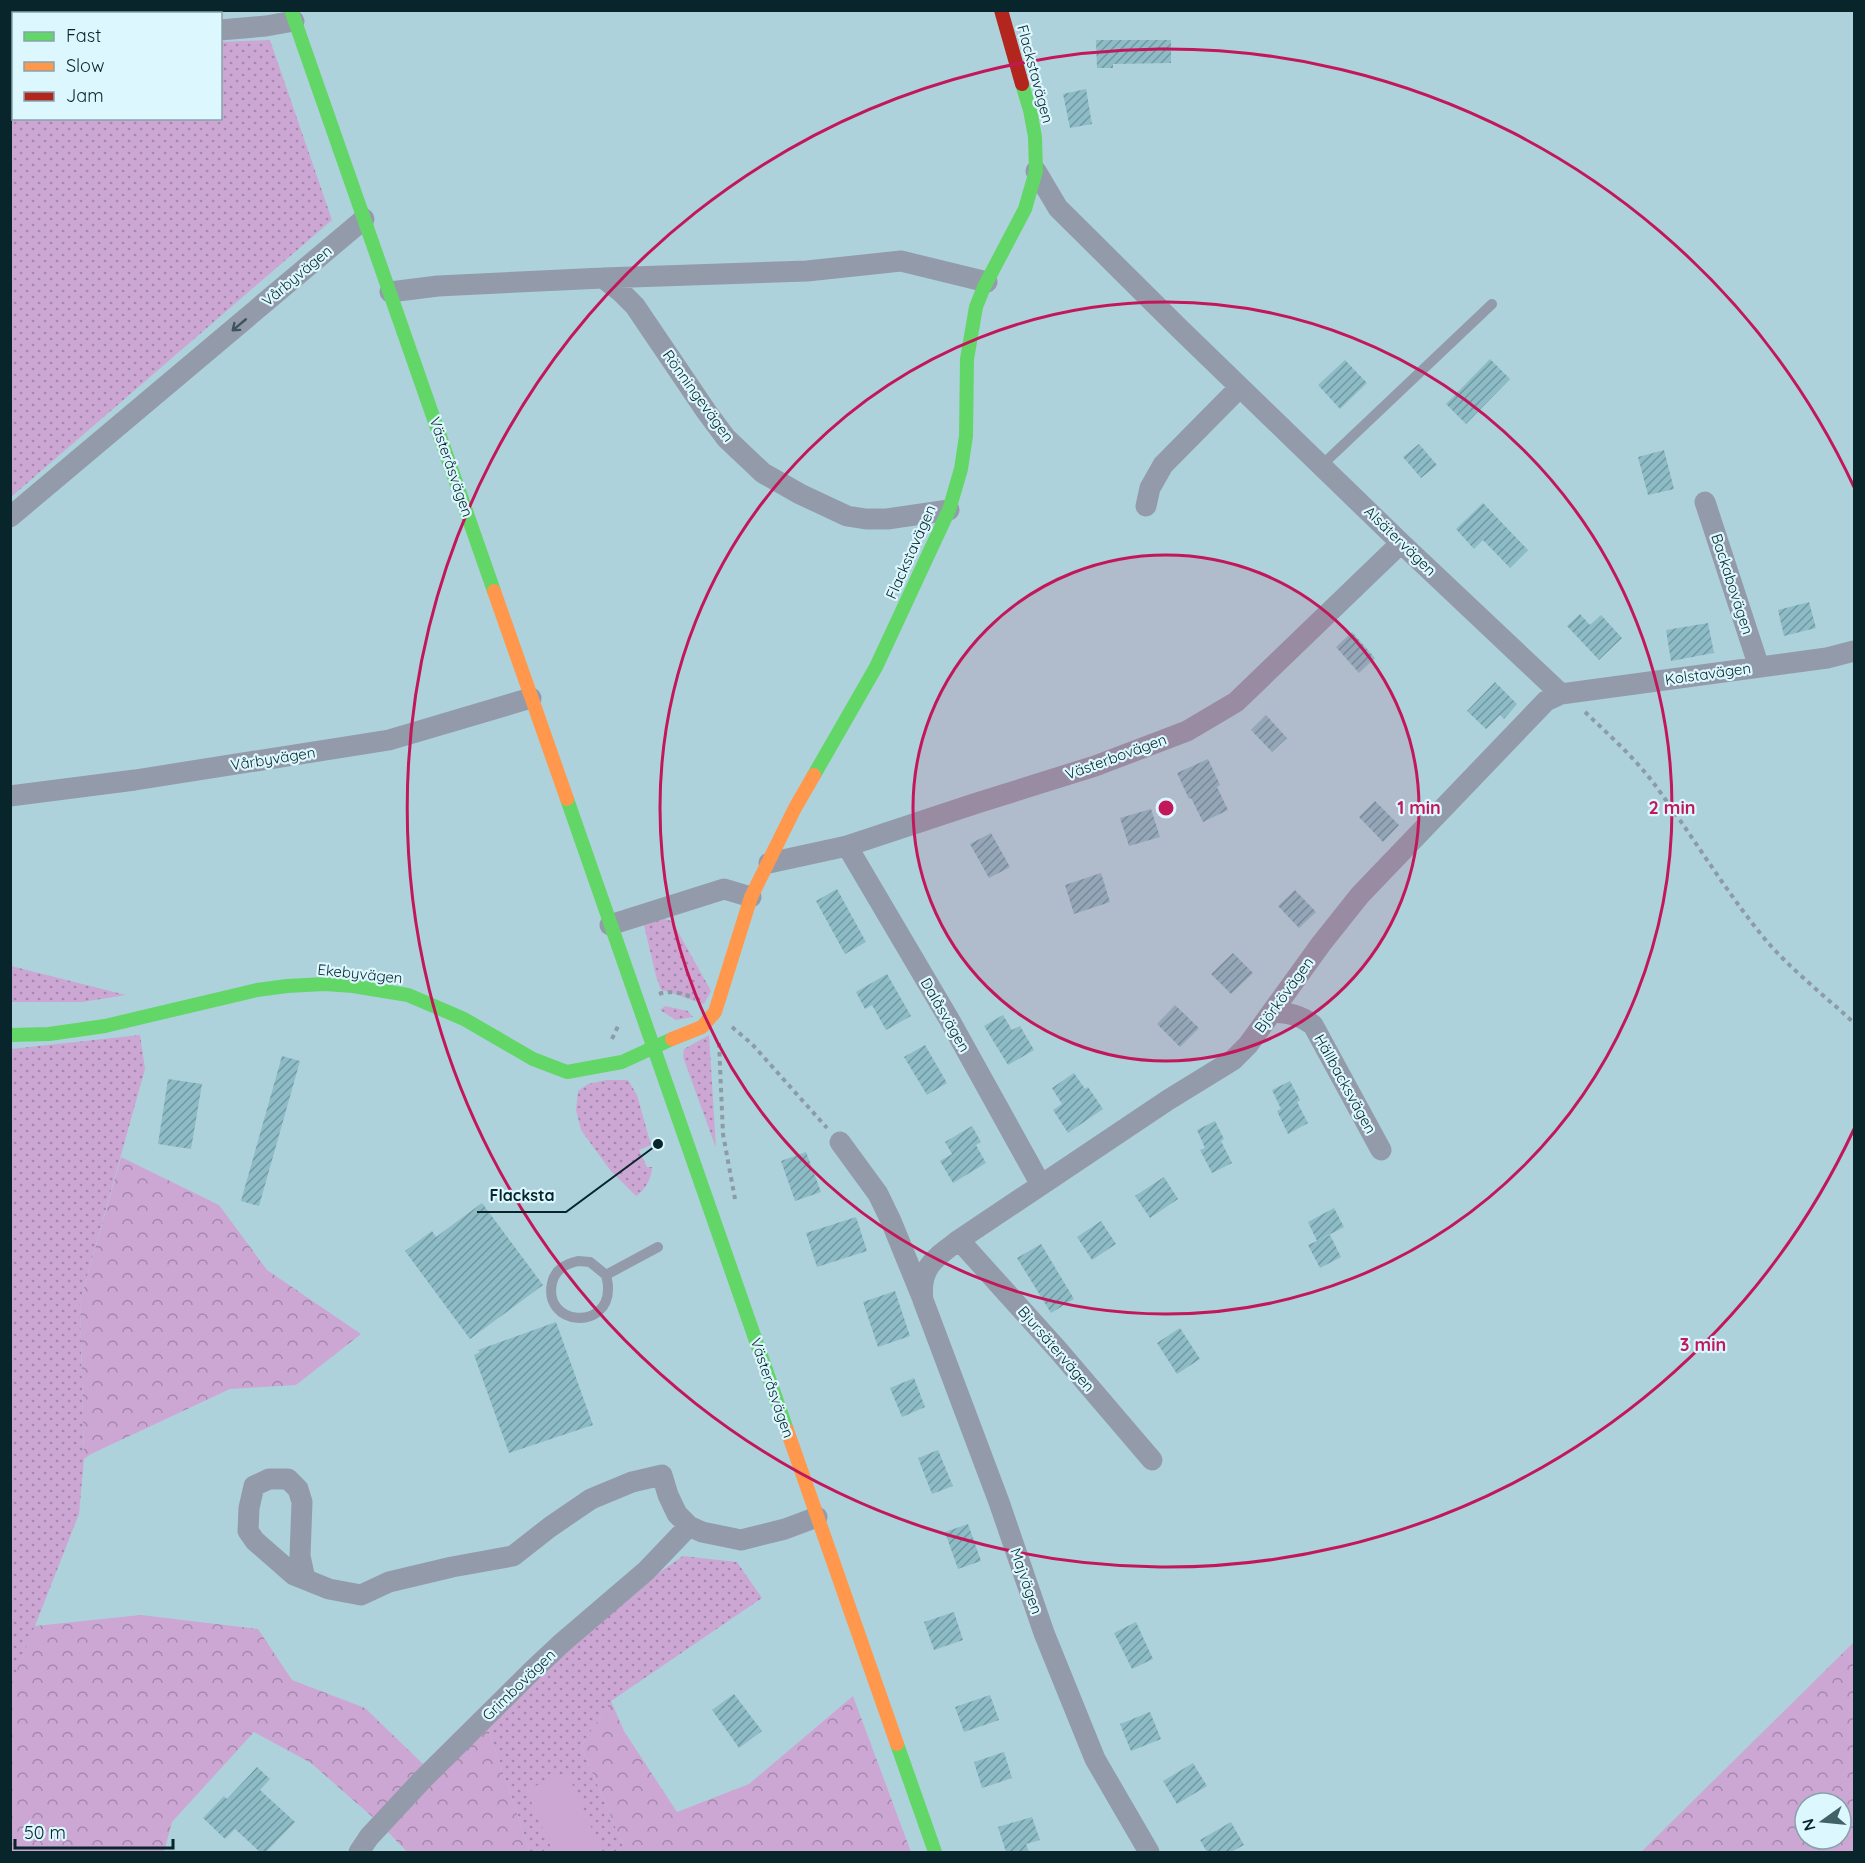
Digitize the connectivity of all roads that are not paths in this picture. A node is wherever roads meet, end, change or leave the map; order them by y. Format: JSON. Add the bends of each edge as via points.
{"nodes":[{"id":1,"x":1001,"y":10,"type":"edge"},
{"id":2,"x":292,"y":16,"type":"edge"},
{"id":3,"x":222,"y":30,"type":"edge"},
{"id":4,"x":1036,"y":171,"type":"junction"},
{"id":5,"x":364,"y":219,"type":"junction"},
{"id":6,"x":603,"y":278,"type":"junction"},
{"id":7,"x":987,"y":282,"type":"junction"},
{"id":8,"x":390,"y":292,"type":"junction"},
{"id":9,"x":1492,"y":304,"type":"dead end"},
{"id":10,"x":1240,"y":387,"type":"junction"},
{"id":11,"x":1321,"y":466,"type":"junction"},
{"id":12,"x":1705,"y":502,"type":"dead end"},
{"id":13,"x":1146,"y":506,"type":"dead end"},
{"id":14,"x":949,"y":510,"type":"junction"},
{"id":15,"x":10,"y":517,"type":"edge"},
{"id":16,"x":1401,"y":543,"type":"junction"},
{"id":17,"x":1854,"y":651,"type":"edge"},
{"id":18,"x":1759,"y":667,"type":"junction"},
{"id":19,"x":1561,"y":694,"type":"junction"},
{"id":20,"x":531,"y":698,"type":"junction"},
{"id":21,"x":10,"y":796,"type":"edge"},
{"id":22,"x":848,"y":846,"type":"junction"},
{"id":23,"x":769,"y":863,"type":"junction"},
{"id":24,"x":751,"y":897,"type":"junction"},
{"id":25,"x":610,"y":924,"type":"junction"},
{"id":26,"x":1272,"y":1012,"type":"junction"},
{"id":27,"x":10,"y":1035,"type":"edge"},
{"id":28,"x":653,"y":1047,"type":"junction"},
{"id":29,"x":840,"y":1142,"type":"road end"},
{"id":30,"x":1381,"y":1150,"type":"dead end"},
{"id":31,"x":1041,"y":1185,"type":"junction"},
{"id":32,"x":959,"y":1240,"type":"junction"},
{"id":33,"x":658,"y":1247,"type":"dead end"},
{"id":34,"x":606,"y":1275,"type":"junction"},
{"id":35,"x":923,"y":1300,"type":"junction"},
{"id":36,"x":1152,"y":1460,"type":"dead end"},
{"id":37,"x":817,"y":1517,"type":"junction"},
{"id":38,"x":689,"y":1526,"type":"junction"},
{"id":39,"x":305,"y":1580,"type":"dead end"},
{"id":40,"x":359,"y":1852,"type":"edge"},
{"id":41,"x":935,"y":1852,"type":"edge"},
{"id":42,"x":1149,"y":1852,"type":"edge"}],
"edges":[{"from":1,"to":4,"type":"street","name":"Flackstavägen","via":[[1030,110]]},
{"from":2,"to":3,"type":"street","via":[[266,26]]},
{"from":2,"to":5,"type":"street","name":"Västeråsvägen"},
{"from":4,"to":7,"type":"street","name":"Flackstavägen","via":[[1024,209]]},
{"from":4,"to":10,"type":"street","name":"Alsätervägen","via":[[1058,208]]},
{"from":5,"to":8,"type":"street","name":"Västeråsvägen"},
{"from":5,"to":15,"type":"street","name":"Vårbyvägen","one_way":true},
{"from":6,"to":7,"type":"street","via":[[807,271],[901,261]]},
{"from":6,"to":8,"type":"street"},
{"from":6,"to":14,"type":"street","name":"Rönningevägen","via":[[635,306],[726,438],[763,473],[856,518],[886,519]]},
{"from":7,"to":14,"type":"street","name":"Flackstavägen","via":[[971,329],[966,436]]},
{"from":8,"to":20,"type":"street","name":"Västeråsvägen"},
{"from":9,"to":11,"type":"lane"},
{"from":10,"to":11,"type":"street","name":"Alsätervägen"},
{"from":10,"to":13,"type":"street","via":[[1163,465],[1150,488]]},
{"from":11,"to":16,"type":"street","name":"Alsätervägen"},
{"from":12,"to":18,"type":"street","name":"Backabovägen"},
{"from":14,"to":23,"type":"street","name":"Flackstavägen","via":[[876,667],[795,808]]},
{"from":16,"to":19,"type":"street","name":"Alsätervägen"},
{"from":16,"to":22,"type":"street","name":"Västerbovägen","via":[[1236,702],[1197,726],[1095,766]]},
{"from":17,"to":18,"type":"street","name":"Kolstavägen"},
{"from":18,"to":19,"type":"street","name":"Kolstavägen"},
{"from":19,"to":26,"type":"street","name":"Björkövägen","via":[[1546,701],[1360,895]]},
{"from":20,"to":21,"type":"street","name":"Vårbyvägen","via":[[390,741]]},
{"from":20,"to":25,"type":"street","name":"Västeråsvägen"},
{"from":22,"to":23,"type":"street","name":"Västerbovägen"},
{"from":22,"to":31,"type":"street","name":"Dalåsvägen"},
{"from":23,"to":24,"type":"street","name":"Flackstavägen"},
{"from":24,"to":25,"type":"street","via":[[724,889]]},
{"from":24,"to":28,"type":"street","name":"Flackstavägen","via":[[714,1021]]},
{"from":25,"to":28,"type":"street","name":"Västeråsvägen"},
{"from":26,"to":30,"type":"street","name":"Hällbacksvägen","via":[[1303,1017],[1313,1026]]},
{"from":26,"to":31,"type":"street","name":"Björkövägen","via":[[1233,1060]]},
{"from":27,"to":28,"type":"street","name":"Ekebyvägen","via":[[105,1026],[258,990],[325,984],[408,995],[464,1019],[533,1059],[567,1072],[622,1062]]},
{"from":28,"to":37,"type":"street","name":"Västeråsvägen"},
{"from":29,"to":35,"type":"street","name":"Majvägen","via":[[878,1194]]},
{"from":31,"to":32,"type":"street","name":"Björkövägen"},
{"from":32,"to":35,"type":"street","name":"Majvägen","via":[[926,1270],[921,1286]]},
{"from":32,"to":36,"type":"street","name":"Bjursätervägen"},
{"from":33,"to":34,"type":"lane"},
{"from":34,"to":34,"type":"lane","via":[[590,1262],[567,1263],[552,1279],[553,1301],[569,1317],[591,1316],[606,1300]]},
{"from":35,"to":42,"type":"street","name":"Majvägen","via":[[1044,1634],[1095,1759]]},
{"from":37,"to":38,"type":"street","via":[[741,1540]]},
{"from":37,"to":41,"type":"street","name":"Västeråsvägen"},
{"from":38,"to":39,"type":"street","via":[[677,1514],[662,1475],[591,1499],[513,1556],[389,1582],[361,1595]]},
{"from":38,"to":40,"type":"street","name":"Grimbovägen","via":[[646,1572],[563,1642],[422,1780]]}]}
